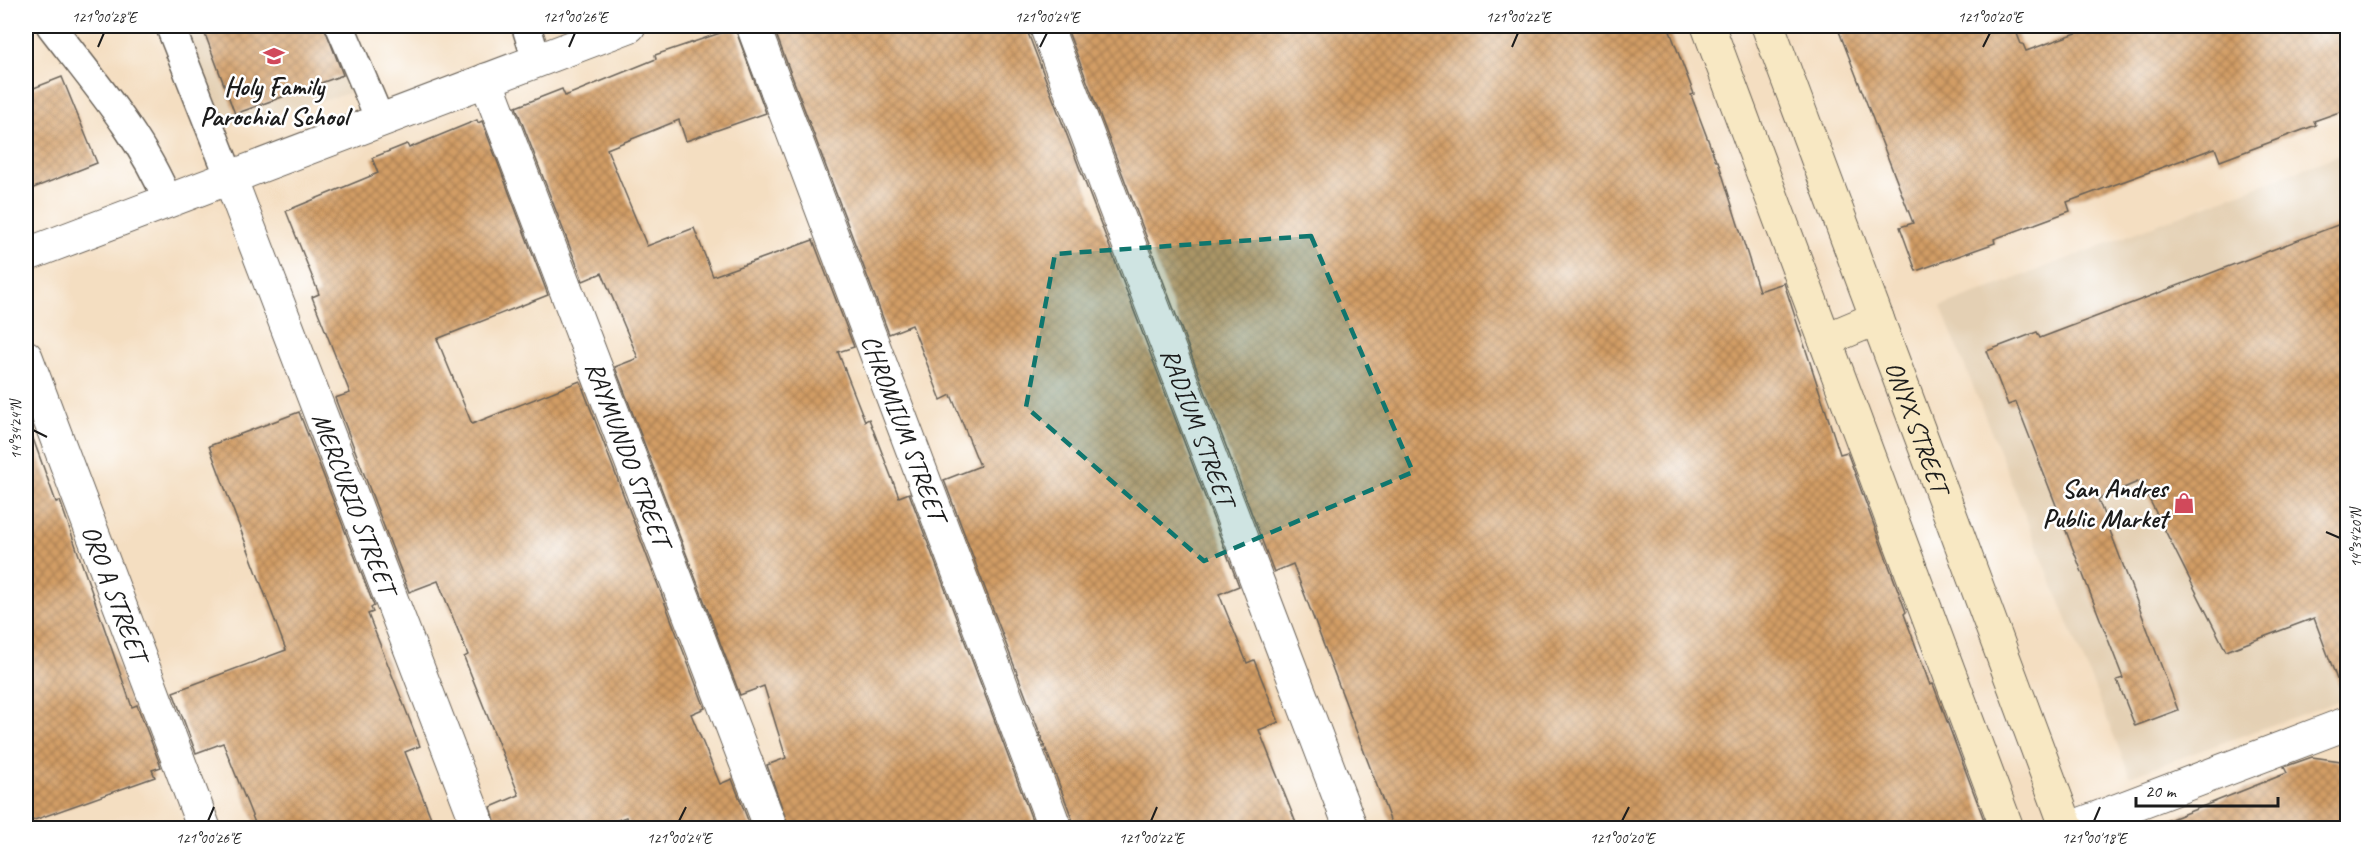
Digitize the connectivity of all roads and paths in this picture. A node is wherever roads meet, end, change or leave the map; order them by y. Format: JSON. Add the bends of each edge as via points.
{"nodes":[{"id":1,"x":51,"y":26,"type":"edge"},
{"id":2,"x":170,"y":26,"type":"edge"},
{"id":3,"x":340,"y":26,"type":"edge"},
{"id":4,"x":526,"y":26,"type":"edge"},
{"id":5,"x":629,"y":26,"type":"edge"},
{"id":6,"x":753,"y":26,"type":"edge"},
{"id":7,"x":1046,"y":26,"type":"edge"},
{"id":8,"x":1708,"y":26,"type":"edge"},
{"id":9,"x":1768,"y":26,"type":"edge"},
{"id":10,"x":537,"y":61,"type":"junction"},
{"id":11,"x":486,"y":80,"type":"junction"},
{"id":12,"x":380,"y":120,"type":"junction"},
{"id":13,"x":230,"y":178,"type":"junction"},
{"id":14,"x":168,"y":201,"type":"junction"},
{"id":15,"x":26,"y":255,"type":"edge"},
{"id":16,"x":1877,"y":318,"type":"junction"},
{"id":17,"x":1825,"y":340,"type":"junction"},
{"id":18,"x":26,"y":357,"type":"edge"},
{"id":19,"x":2348,"y":723,"type":"edge"},
{"id":20,"x":204,"y":828,"type":"edge"},
{"id":21,"x":480,"y":828,"type":"edge"},
{"id":22,"x":771,"y":828,"type":"edge"},
{"id":23,"x":1055,"y":828,"type":"edge"},
{"id":24,"x":1351,"y":828,"type":"edge"},
{"id":25,"x":2007,"y":828,"type":"edge"},
{"id":26,"x":2069,"y":828,"type":"edge"}],
"edges":[{"from":1,"to":14,"type":"lane","via":[[155,170]]},
{"from":2,"to":13,"type":"lane"},
{"from":3,"to":12,"type":"lane"},
{"from":4,"to":10,"type":"lane"},
{"from":5,"to":10,"type":"street"},
{"from":6,"to":23,"type":"street","name":"CHROMIUM STREET"},
{"from":7,"to":24,"type":"street","name":"RADIUM STREET"},
{"from":8,"to":17,"type":"main road"},
{"from":9,"to":16,"type":"main road","name":"ONYX STREET"},
{"from":10,"to":11,"type":"street"},
{"from":11,"to":12,"type":"street"},
{"from":11,"to":22,"type":"street","name":"RAYMUNDO STREET"},
{"from":12,"to":13,"type":"street"},
{"from":13,"to":14,"type":"street"},
{"from":13,"to":21,"type":"street","name":"MERCURIO STREET"},
{"from":14,"to":15,"type":"street"},
{"from":16,"to":17,"type":"main road"},
{"from":16,"to":26,"type":"main road","name":"ONYX STREET"},
{"from":17,"to":25,"type":"main road"},
{"from":18,"to":20,"type":"street","name":"ORO A STREET"},
{"from":19,"to":26,"type":"street"}]}
